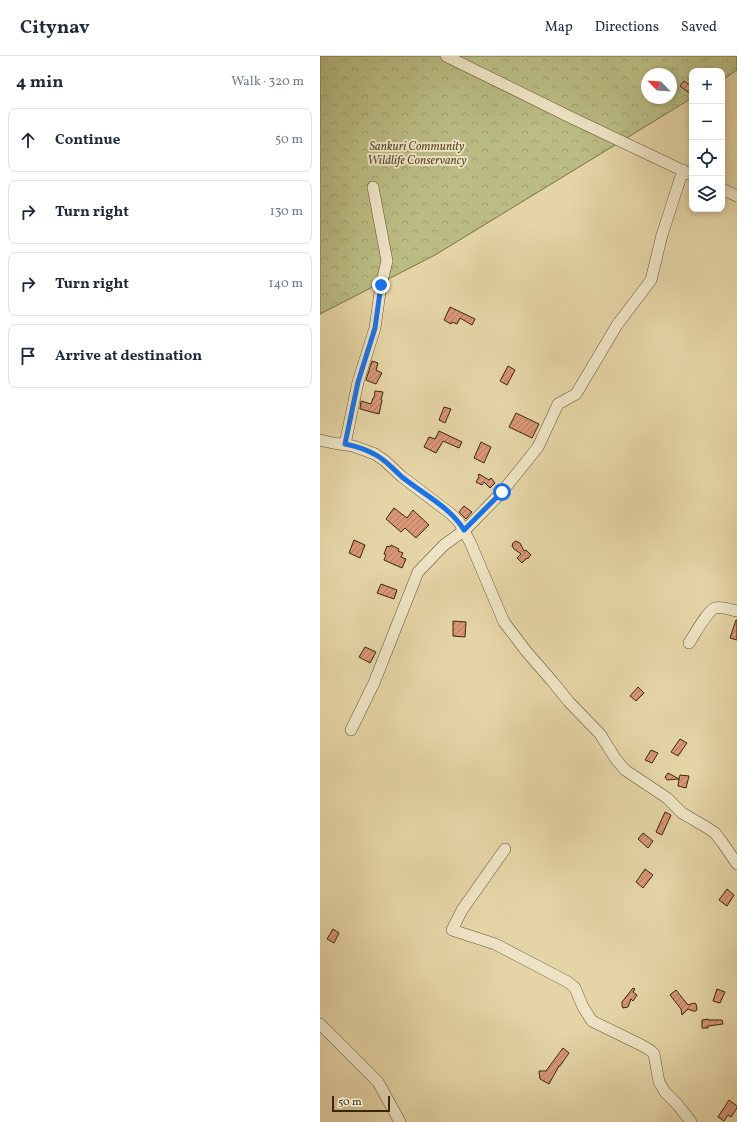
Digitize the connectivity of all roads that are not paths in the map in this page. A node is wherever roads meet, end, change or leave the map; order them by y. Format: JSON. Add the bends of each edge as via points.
{"nodes":[{"id":1,"x":446,"y":56,"type":"edge"},
{"id":2,"x":687,"y":173,"type":"edge"},
{"id":3,"x":373,"y":187,"type":"dead end"},
{"id":4,"x":725,"y":190,"type":"edge"},
{"id":5,"x":737,"y":196,"type":"edge"},
{"id":6,"x":320,"y":440,"type":"edge"},
{"id":7,"x":345,"y":444,"type":"junction"},
{"id":8,"x":464,"y":530,"type":"junction"},
{"id":9,"x":737,"y":611,"type":"edge"},
{"id":10,"x":689,"y":644,"type":"dead end"},
{"id":11,"x":351,"y":730,"type":"dead end"},
{"id":12,"x":505,"y":849,"type":"dead end"},
{"id":13,"x":737,"y":864,"type":"edge"},
{"id":14,"x":320,"y":1024,"type":"edge"},
{"id":15,"x":400,"y":1122,"type":"edge"},
{"id":16,"x":691,"y":1122,"type":"edge"}],
"edges":[{"from":1,"to":2,"type":"street"},
{"from":2,"to":8,"type":"street","via":[[662,234],[651,280],[617,325],[576,394],[558,404],[538,447],[502,492]]},
{"from":3,"to":7,"type":"street","via":[[387,261],[375,328],[358,382]]},
{"from":4,"to":5,"type":"street"},
{"from":6,"to":7,"type":"street"},
{"from":7,"to":8,"type":"street","via":[[375,454],[385,461],[451,514]]},
{"from":8,"to":11,"type":"street","via":[[444,545],[418,572],[374,683]]},
{"from":8,"to":13,"type":"street","via":[[504,622],[526,651],[600,734],[625,770],[666,798],[682,813],[715,833]]},
{"from":9,"to":10,"type":"street","via":[[715,608]]},
{"from":12,"to":16,"type":"street","via":[[462,910],[452,930],[495,944],[568,982],[575,988],[592,1021],[654,1054],[659,1082],[664,1092]]},
{"from":14,"to":15,"type":"street","via":[[378,1082]]}]}
